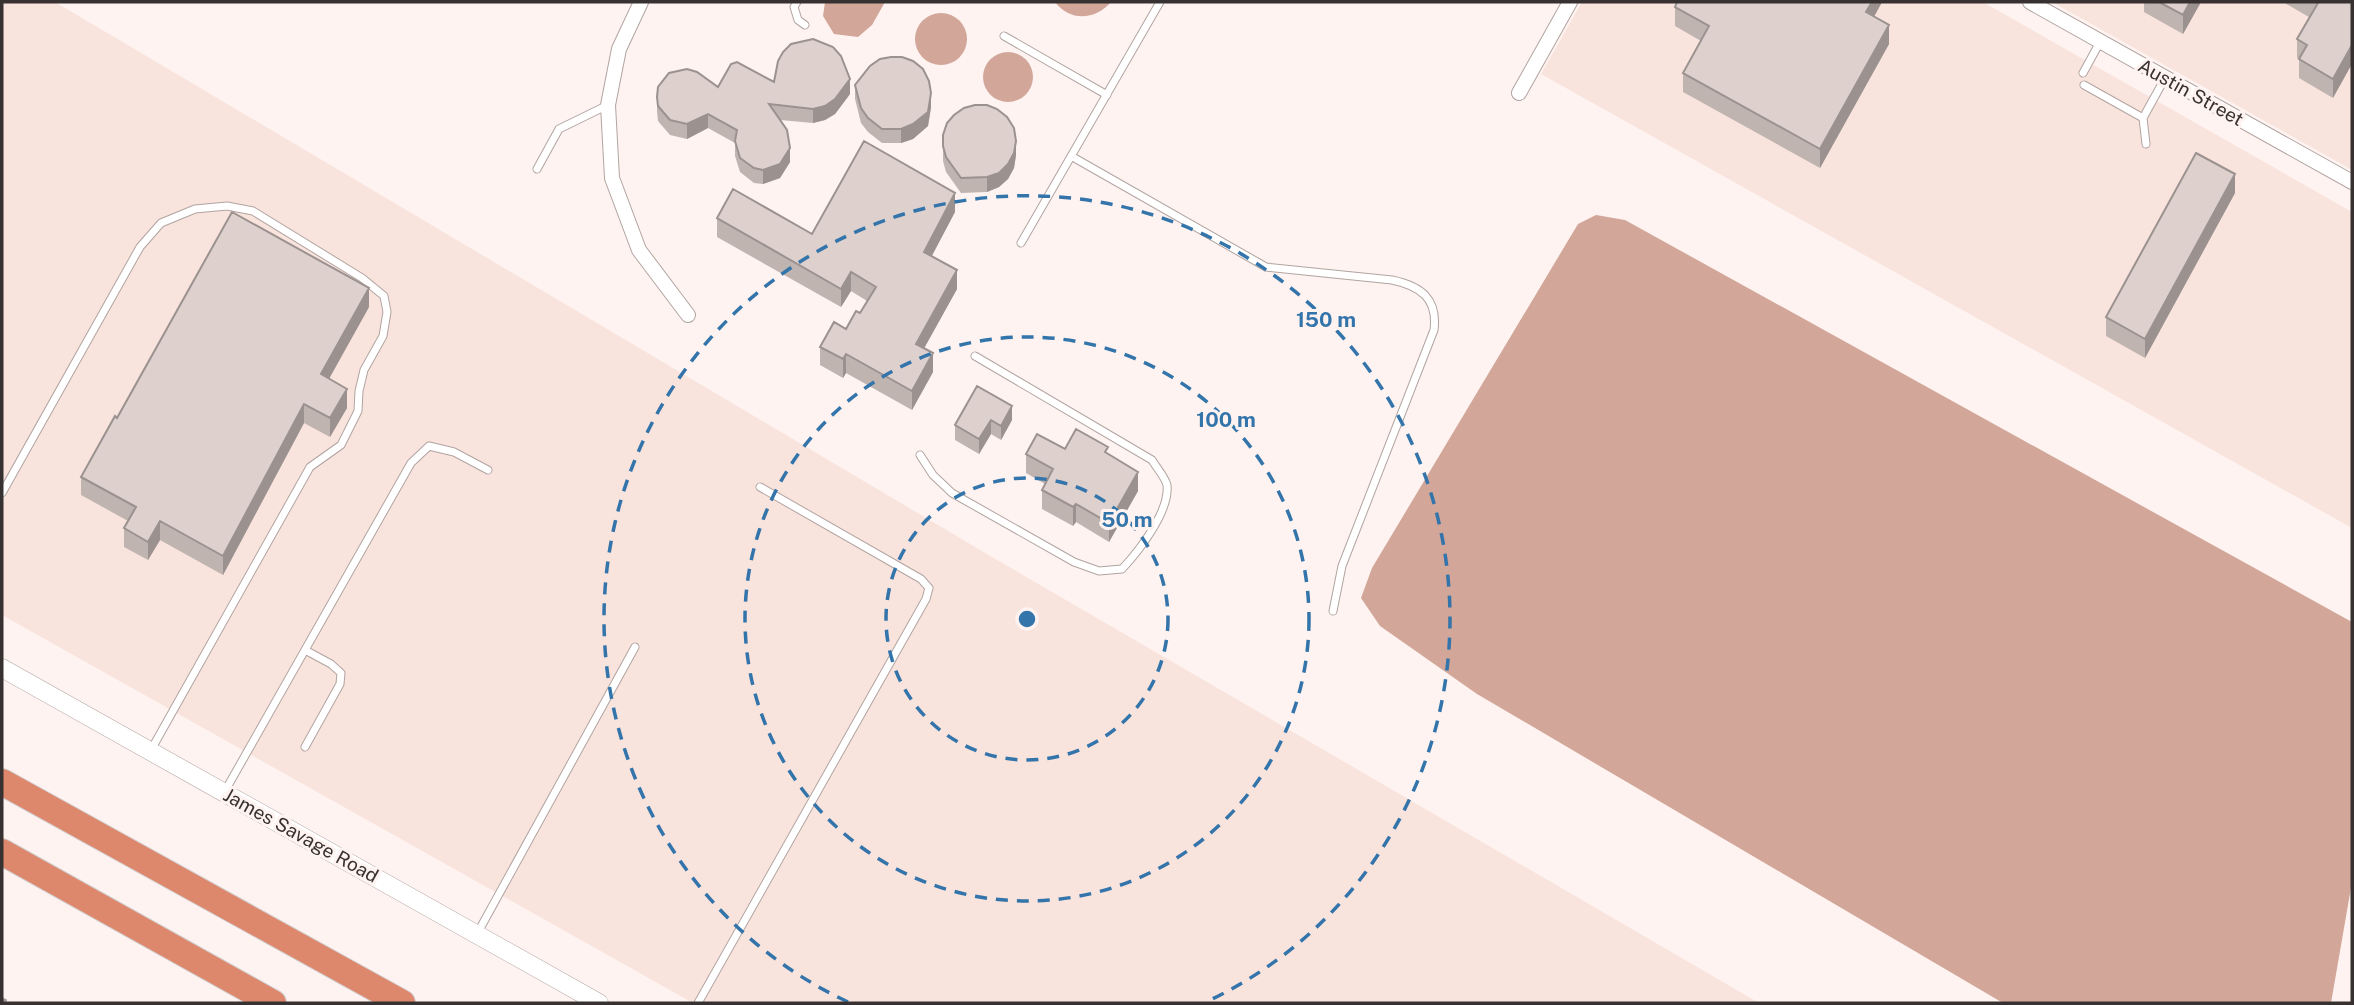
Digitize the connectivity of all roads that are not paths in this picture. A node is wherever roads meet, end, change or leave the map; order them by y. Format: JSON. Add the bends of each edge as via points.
{"nodes":[{"id":1,"x":642,"y":2,"type":"edge"},
{"id":2,"x":797,"y":2,"type":"edge"},
{"id":3,"x":1160,"y":2,"type":"edge"},
{"id":4,"x":1570,"y":2,"type":"edge"},
{"id":5,"x":2030,"y":2,"type":"edge"},
{"id":6,"x":804,"y":25,"type":"dead end"},
{"id":7,"x":1004,"y":36,"type":"dead end"},
{"id":8,"x":2101,"y":41,"type":"junction"},
{"id":9,"x":2083,"y":73,"type":"dead end"},
{"id":10,"x":2166,"y":78,"type":"junction"},
{"id":11,"x":2084,"y":85,"type":"dead end"},
{"id":12,"x":1519,"y":93,"type":"dead end"},
{"id":13,"x":1107,"y":95,"type":"junction"},
{"id":14,"x":608,"y":105,"type":"junction"},
{"id":15,"x":2143,"y":118,"type":"junction"},
{"id":16,"x":2146,"y":144,"type":"dead end"},
{"id":17,"x":1071,"y":156,"type":"junction"},
{"id":18,"x":537,"y":169,"type":"dead end"},
{"id":19,"x":2352,"y":182,"type":"edge"},
{"id":20,"x":1021,"y":243,"type":"dead end"},
{"id":21,"x":688,"y":315,"type":"dead end"},
{"id":22,"x":975,"y":356,"type":"dead end"},
{"id":23,"x":920,"y":454,"type":"dead end"},
{"id":24,"x":488,"y":470,"type":"dead end"},
{"id":25,"x":760,"y":487,"type":"dead end"},
{"id":26,"x":2,"y":493,"type":"edge"},
{"id":27,"x":1333,"y":611,"type":"dead end"},
{"id":28,"x":635,"y":647,"type":"dead end"},
{"id":29,"x":305,"y":650,"type":"junction"},
{"id":30,"x":2,"y":668,"type":"edge"},
{"id":31,"x":305,"y":747,"type":"dead end"},
{"id":32,"x":151,"y":750,"type":"junction"},
{"id":33,"x":2,"y":782,"type":"edge"},
{"id":34,"x":225,"y":791,"type":"junction"},
{"id":35,"x":2,"y":852,"type":"edge"},
{"id":36,"x":477,"y":934,"type":"junction"},
{"id":37,"x":273,"y":1003,"type":"edge"},
{"id":38,"x":402,"y":1003,"type":"edge"},
{"id":39,"x":599,"y":1003,"type":"edge"},
{"id":40,"x":698,"y":1003,"type":"edge"}],
"edges":[{"from":1,"to":14,"type":"street","via":[[620,49]]},
{"from":2,"to":6,"type":"lane","via":[[798,20]]},
{"from":3,"to":13,"type":"lane"},
{"from":4,"to":12,"type":"street"},
{"from":5,"to":8,"type":"street","name":"Austin Street"},
{"from":7,"to":13,"type":"lane"},
{"from":8,"to":9,"type":"lane"},
{"from":8,"to":10,"type":"street","name":"Austin Street"},
{"from":10,"to":15,"type":"lane"},
{"from":10,"to":19,"type":"street","name":"Austin Street"},
{"from":11,"to":15,"type":"lane"},
{"from":13,"to":17,"type":"lane"},
{"from":14,"to":18,"type":"lane","via":[[559,129]]},
{"from":14,"to":21,"type":"street","via":[[612,178],[639,250]]},
{"from":15,"to":16,"type":"lane"},
{"from":17,"to":20,"type":"lane"},
{"from":17,"to":27,"type":"lane","via":[[1266,267],[1392,280],[1427,296],[1436,315],[1434,330],[1342,566]]},
{"from":22,"to":23,"type":"lane","via":[[1152,460],[1167,484],[1158,517],[1122,569],[1099,571],[1074,562],[952,494]]},
{"from":24,"to":29,"type":"lane","via":[[454,452],[429,446],[411,463]]},
{"from":25,"to":40,"type":"lane","via":[[921,579],[929,588]]},
{"from":26,"to":32,"type":"lane","via":[[140,247],[161,223],[195,209],[227,206],[253,211],[384,296],[383,336],[364,370],[358,411],[341,445],[310,467]]},
{"from":28,"to":36,"type":"lane"},
{"from":29,"to":31,"type":"lane","via":[[341,673],[340,684]]},
{"from":29,"to":34,"type":"lane"},
{"from":30,"to":32,"type":"street","name":"James Savage Road"},
{"from":32,"to":34,"type":"street","name":"James Savage Road"},
{"from":33,"to":38,"type":"highway"},
{"from":34,"to":36,"type":"street","name":"James Savage Road"},
{"from":35,"to":37,"type":"highway"},
{"from":36,"to":39,"type":"street","name":"James Savage Road"}]}
